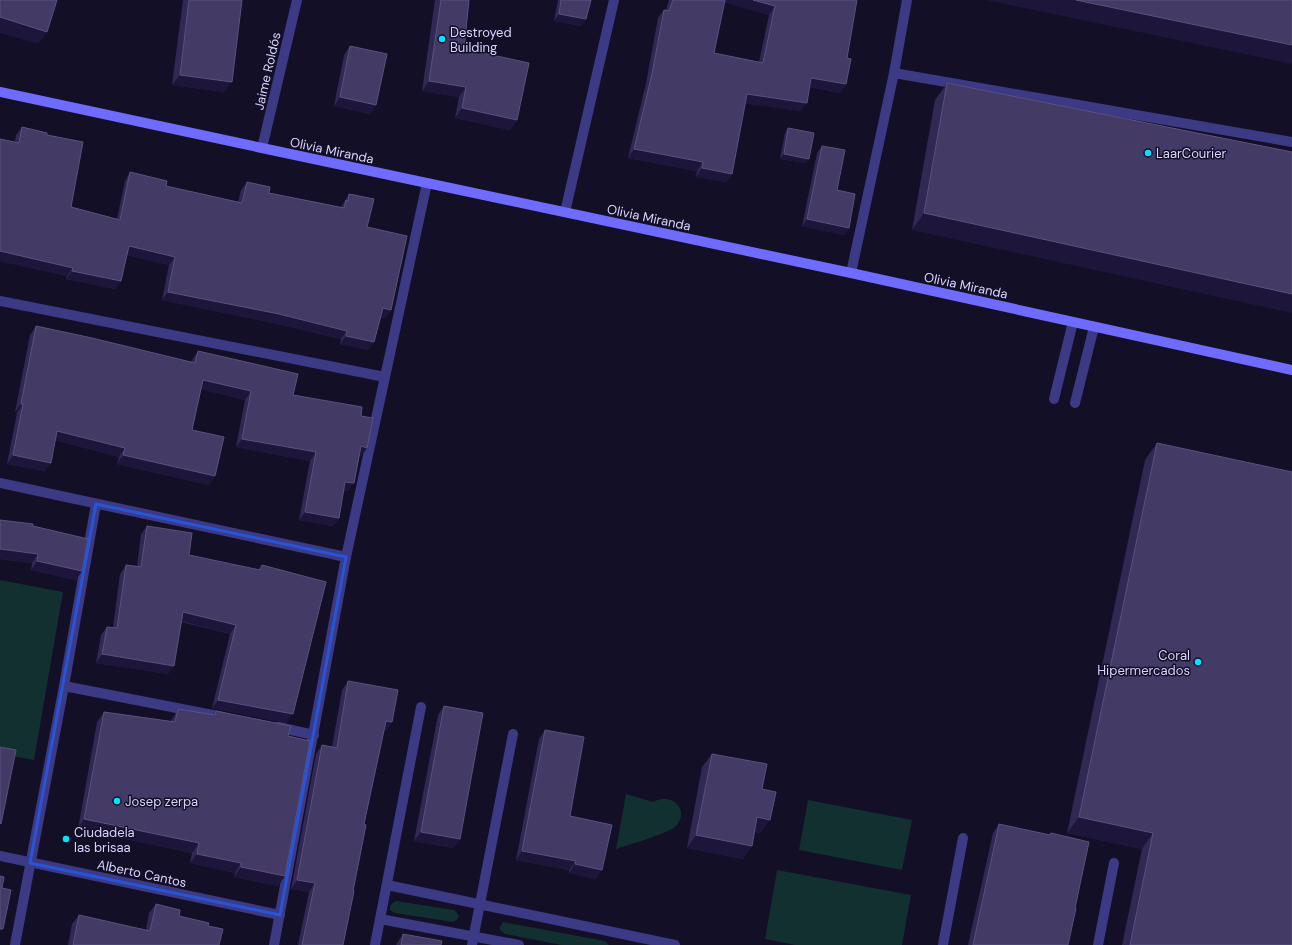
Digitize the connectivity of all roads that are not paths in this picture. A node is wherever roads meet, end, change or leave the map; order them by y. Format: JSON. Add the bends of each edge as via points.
{"nodes":[{"id":1,"x":297,"y":0,"type":"edge"},
{"id":2,"x":614,"y":0,"type":"edge"},
{"id":3,"x":907,"y":0,"type":"edge"},
{"id":4,"x":894,"y":74,"type":"junction"},
{"id":5,"x":0,"y":92,"type":"edge"},
{"id":6,"x":1292,"y":142,"type":"edge"},
{"id":7,"x":262,"y":148,"type":"junction"},
{"id":8,"x":427,"y":183,"type":"junction"},
{"id":9,"x":565,"y":212,"type":"junction"},
{"id":10,"x":851,"y":273,"type":"junction"},
{"id":11,"x":0,"y":301,"type":"edge"},
{"id":12,"x":1072,"y":322,"type":"junction"},
{"id":13,"x":1094,"y":327,"type":"junction"},
{"id":14,"x":1292,"y":370,"type":"edge"},
{"id":15,"x":385,"y":377,"type":"junction"},
{"id":16,"x":1054,"y":399,"type":"dead end"},
{"id":17,"x":1075,"y":403,"type":"dead end"},
{"id":18,"x":0,"y":483,"type":"edge"},
{"id":19,"x":96,"y":504,"type":"junction"},
{"id":20,"x":346,"y":557,"type":"junction"},
{"id":21,"x":64,"y":686,"type":"junction"},
{"id":22,"x":421,"y":707,"type":"dead end"},
{"id":23,"x":236,"y":719,"type":"edge"},
{"id":24,"x":267,"y":725,"type":"edge"},
{"id":25,"x":314,"y":734,"type":"junction"},
{"id":26,"x":513,"y":734,"type":"dead end"},
{"id":27,"x":963,"y":838,"type":"dead end"},
{"id":28,"x":0,"y":856,"type":"edge"},
{"id":29,"x":1114,"y":863,"type":"dead end"},
{"id":30,"x":30,"y":864,"type":"junction"},
{"id":31,"x":386,"y":885,"type":"junction"},
{"id":32,"x":480,"y":905,"type":"junction"},
{"id":33,"x":280,"y":915,"type":"junction"},
{"id":34,"x":380,"y":919,"type":"junction"},
{"id":35,"x":629,"y":940,"type":"edge"},
{"id":36,"x":472,"y":941,"type":"edge"},
{"id":37,"x":15,"y":945,"type":"edge"},
{"id":38,"x":274,"y":945,"type":"edge"},
{"id":39,"x":375,"y":945,"type":"edge"},
{"id":40,"x":519,"y":945,"type":"edge"},
{"id":41,"x":675,"y":945,"type":"edge"},
{"id":42,"x":943,"y":945,"type":"edge"},
{"id":43,"x":1098,"y":945,"type":"edge"}],
"edges":[{"from":1,"to":7,"type":"street","name":"Jaime Roldós"},
{"from":2,"to":9,"type":"street"},
{"from":3,"to":4,"type":"street"},
{"from":4,"to":6,"type":"street"},
{"from":4,"to":10,"type":"street"},
{"from":5,"to":7,"type":"street","name":"Olivia Miranda"},
{"from":7,"to":8,"type":"street","name":"Olivia Miranda"},
{"from":8,"to":9,"type":"street","name":"Olivia Miranda"},
{"from":8,"to":15,"type":"street"},
{"from":9,"to":10,"type":"street","name":"Olivia Miranda"},
{"from":10,"to":12,"type":"street","name":"Olivia Miranda"},
{"from":11,"to":15,"type":"street"},
{"from":12,"to":13,"type":"street","name":"Olivia Miranda"},
{"from":12,"to":16,"type":"street"},
{"from":13,"to":14,"type":"street","name":"Olivia Miranda"},
{"from":13,"to":17,"type":"street"},
{"from":15,"to":20,"type":"street"},
{"from":18,"to":19,"type":"street"},
{"from":19,"to":20,"type":"street"},
{"from":19,"to":21,"type":"street"},
{"from":20,"to":25,"type":"street"},
{"from":21,"to":23,"type":"street"},
{"from":21,"to":30,"type":"street"},
{"from":22,"to":31,"type":"street"},
{"from":24,"to":25,"type":"street"},
{"from":25,"to":33,"type":"street"},
{"from":26,"to":32,"type":"street"},
{"from":27,"to":42,"type":"street"},
{"from":28,"to":30,"type":"street","name":"Alberto Cantos"},
{"from":29,"to":43,"type":"street"},
{"from":30,"to":33,"type":"street","name":"Alberto Cantos"},
{"from":30,"to":37,"type":"street"},
{"from":31,"to":32,"type":"street"},
{"from":31,"to":34,"type":"street"},
{"from":32,"to":35,"type":"street"},
{"from":32,"to":36,"type":"street"},
{"from":33,"to":38,"type":"street"},
{"from":34,"to":36,"type":"street"},
{"from":34,"to":39,"type":"street"},
{"from":35,"to":41,"type":"street"},
{"from":36,"to":40,"type":"street"}]}
